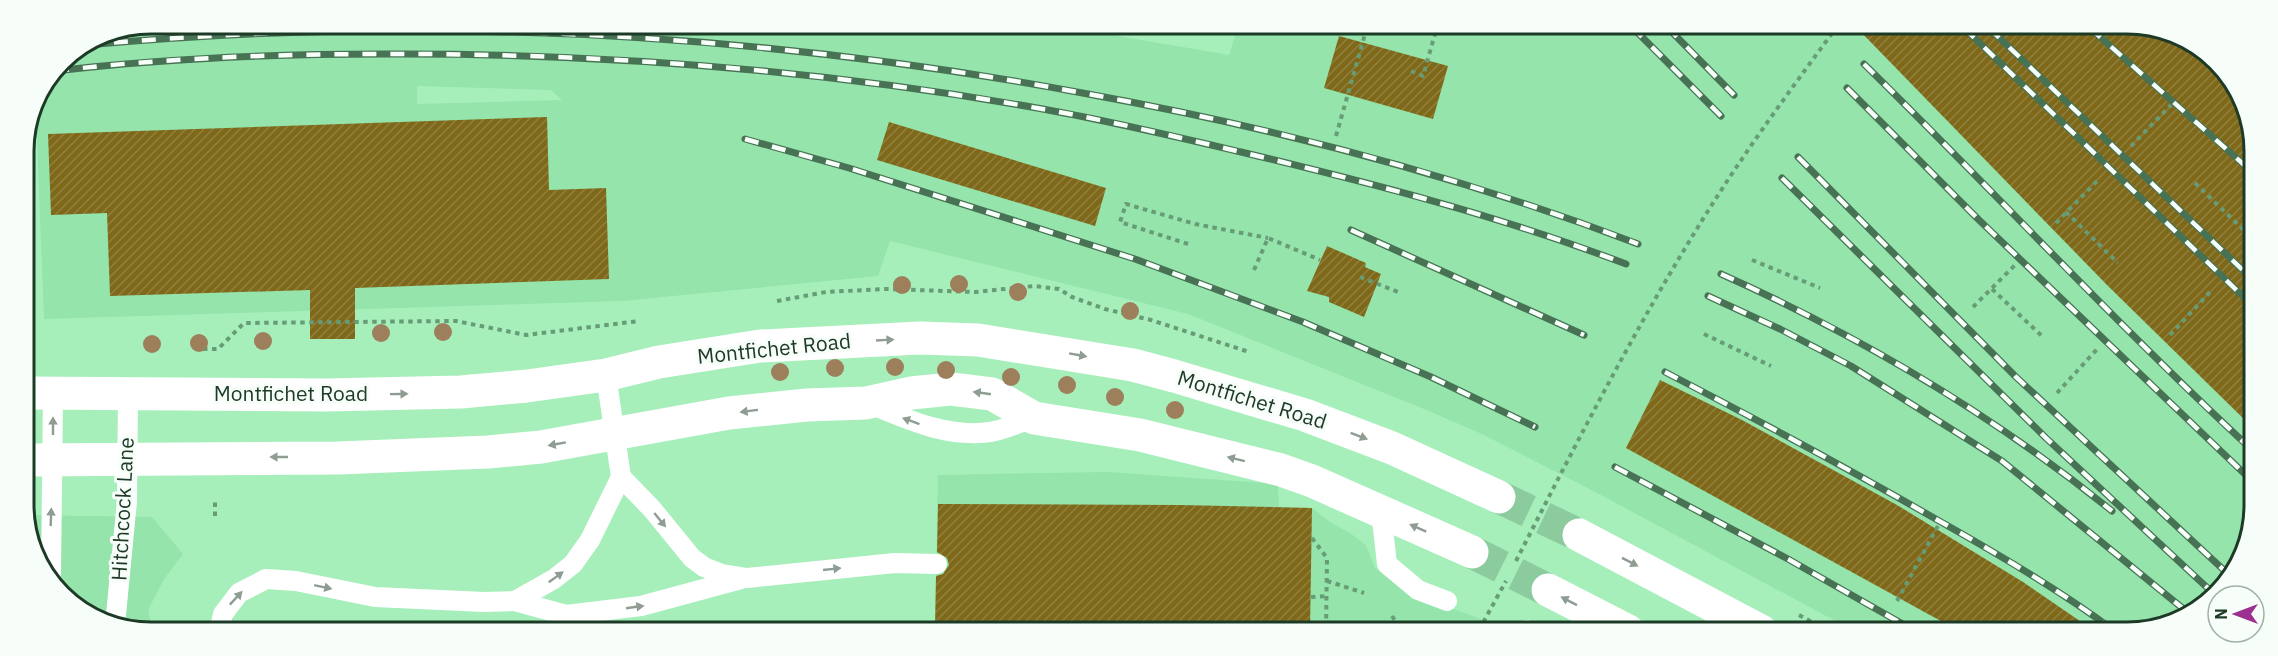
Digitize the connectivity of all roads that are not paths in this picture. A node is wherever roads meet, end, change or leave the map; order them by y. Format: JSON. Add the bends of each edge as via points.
{"nodes":[{"id":1,"x":606,"y":375,"type":"junction"},
{"id":2,"x":39,"y":393,"type":"edge"},
{"id":3,"x":128,"y":393,"type":"junction"},
{"id":4,"x":615,"y":433,"type":"junction"},
{"id":5,"x":128,"y":459,"type":"junction"},
{"id":6,"x":40,"y":460,"type":"edge"},
{"id":7,"x":621,"y":477,"type":"junction"},
{"id":8,"x":1499,"y":497,"type":"tunnel mouth"},
{"id":9,"x":1381,"y":511,"type":"junction"},
{"id":10,"x":1579,"y":535,"type":"tunnel mouth"},
{"id":11,"x":1472,"y":552,"type":"tunnel mouth"},
{"id":12,"x":50,"y":563,"type":"edge"},
{"id":13,"x":937,"y":564,"type":"dead end"},
{"id":14,"x":747,"y":578,"type":"junction"},
{"id":15,"x":1548,"y":590,"type":"tunnel mouth"},
{"id":16,"x":515,"y":601,"type":"junction"},
{"id":17,"x":1447,"y":601,"type":"dead end"},
{"id":18,"x":116,"y":615,"type":"edge"},
{"id":19,"x":1598,"y":621,"type":"edge"},
{"id":20,"x":1742,"y":621,"type":"edge"},
{"id":21,"x":221,"y":622,"type":"edge"}],
"edges":[{"from":3,"to":1,"type":"street","name":"Montfichet Road","one_way":true,"via":[[451,393]]},
{"from":1,"to":4,"type":"lane"},
{"from":1,"to":8,"type":"street","name":"Montfichet Road","one_way":true,"via":[[760,346],[920,338],[978,340],[1174,375],[1316,419],[1392,448]]},
{"from":2,"to":3,"type":"street","name":"Montfichet Road"},
{"from":6,"to":2,"type":"lane","one_way":true},
{"from":3,"to":5,"type":"lane","name":"Hitchcock Lane"},
{"from":4,"to":5,"type":"street","one_way":true,"via":[[541,447],[428,456]]},
{"from":4,"to":7,"type":"lane"},
{"from":9,"to":4,"type":"street","one_way":true,"via":[[1281,470],[1140,435],[1034,418],[992,394],[951,389],[866,403],[739,412]]},
{"from":5,"to":6,"type":"street"},
{"from":5,"to":18,"type":"lane","name":"Hitchcock Lane"},
{"from":12,"to":6,"type":"lane","one_way":true},
{"from":7,"to":14,"type":"lane","one_way":true,"via":[[692,558],[722,574]]},
{"from":16,"to":7,"type":"lane","one_way":true,"via":[[573,564],[590,540]]},
{"from":11,"to":9,"type":"street","one_way":true},
{"from":9,"to":17,"type":"lane","via":[[1387,564],[1418,590]]},
{"from":10,"to":20,"type":"street","one_way":true},
{"from":14,"to":13,"type":"lane","one_way":true,"via":[[895,563]]},
{"from":16,"to":14,"type":"lane","one_way":true,"via":[[566,615],[641,606]]},
{"from":19,"to":15,"type":"street","one_way":true},
{"from":21,"to":16,"type":"lane","one_way":true,"via":[[239,593],[266,579],[375,597]]}]}
